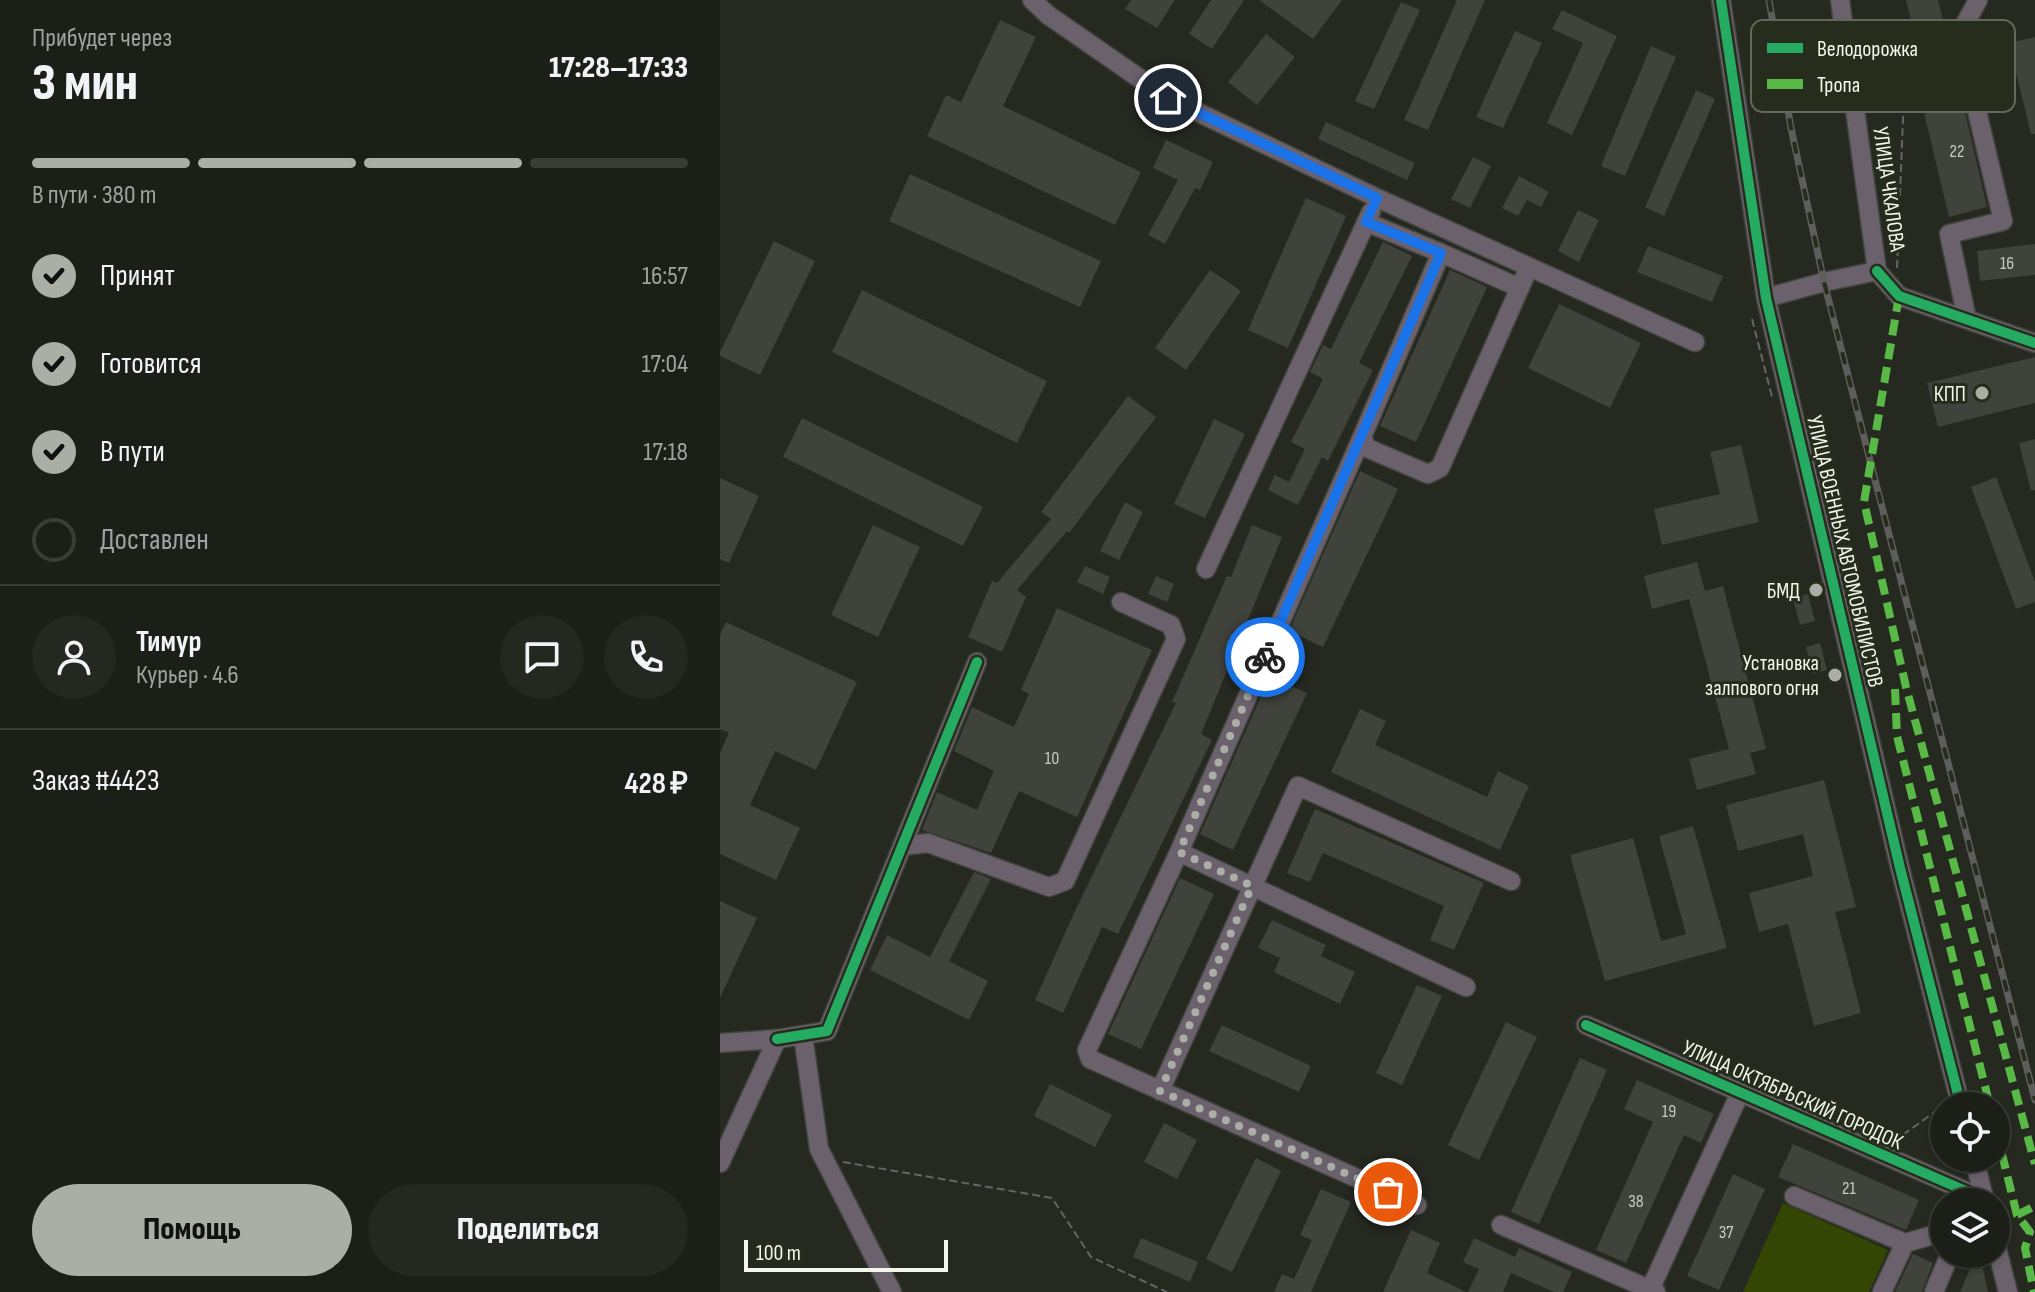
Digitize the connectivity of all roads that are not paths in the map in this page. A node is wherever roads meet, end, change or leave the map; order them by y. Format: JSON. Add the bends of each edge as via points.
{"nodes":[{"id":1,"x":1032,"y":0,"type":"edge"},
{"id":2,"x":1721,"y":0,"type":"edge"},
{"id":3,"x":1840,"y":0,"type":"edge"},
{"id":4,"x":1978,"y":0,"type":"edge"},
{"id":5,"x":1843,"y":20,"type":"edge"},
{"id":6,"x":1967,"y":20,"type":"edge"},
{"id":7,"x":1856,"y":112,"type":"edge"},
{"id":8,"x":1977,"y":112,"type":"edge"},
{"id":9,"x":1377,"y":198,"type":"junction"},
{"id":10,"x":1366,"y":222,"type":"junction"},
{"id":11,"x":1441,"y":253,"type":"junction"},
{"id":12,"x":1529,"y":267,"type":"junction"},
{"id":13,"x":1880,"y":275,"type":"junction"},
{"id":14,"x":1520,"y":288,"type":"junction"},
{"id":15,"x":1766,"y":298,"type":"junction"},
{"id":16,"x":1967,"y":319,"type":"junction"},
{"id":17,"x":1695,"y":342,"type":"dead end"},
{"id":18,"x":2035,"y":343,"type":"edge"},
{"id":19,"x":1362,"y":437,"type":"junction"},
{"id":20,"x":1206,"y":569,"type":"dead end"},
{"id":21,"x":1121,"y":602,"type":"dead end"},
{"id":22,"x":977,"y":662,"type":"dead end"},
{"id":23,"x":902,"y":846,"type":"junction"},
{"id":24,"x":1179,"y":852,"type":"junction"},
{"id":25,"x":1511,"y":881,"type":"dead end"},
{"id":26,"x":1252,"y":886,"type":"junction"},
{"id":27,"x":1466,"y":987,"type":"dead end"},
{"id":28,"x":1586,"y":1025,"type":"dead end"},
{"id":29,"x":803,"y":1035,"type":"junction"},
{"id":30,"x":777,"y":1039,"type":"junction"},
{"id":31,"x":720,"y":1043,"type":"edge"},
{"id":32,"x":1160,"y":1091,"type":"junction"},
{"id":33,"x":1957,"y":1092,"type":"edge"},
{"id":34,"x":1740,"y":1093,"type":"junction"},
{"id":35,"x":720,"y":1163,"type":"edge"},
{"id":36,"x":1955,"y":1188,"type":"edge"},
{"id":37,"x":1794,"y":1196,"type":"dead end"},
{"id":38,"x":1417,"y":1205,"type":"dead end"},
{"id":39,"x":1501,"y":1225,"type":"dead end"},
{"id":40,"x":1930,"y":1236,"type":"edge"},
{"id":41,"x":1905,"y":1243,"type":"junction"},
{"id":42,"x":1944,"y":1268,"type":"edge"},
{"id":43,"x":2002,"y":1268,"type":"edge"},
{"id":44,"x":1652,"y":1291,"type":"edge"},
{"id":45,"x":892,"y":1292,"type":"edge"},
{"id":46,"x":1882,"y":1292,"type":"edge"},
{"id":47,"x":1934,"y":1292,"type":"edge"},
{"id":48,"x":2008,"y":1292,"type":"edge"}],
"edges":[{"from":1,"to":9,"type":"street","via":[[1168,98]]},
{"from":2,"to":15,"type":"street","name":"УЛИЦА ВОЕННЫХ АВТОМОБИЛИСТОВ"},
{"from":3,"to":5,"type":"street","name":"УЛИЦА ЧКАЛОВА"},
{"from":4,"to":6,"type":"street"},
{"from":7,"to":13,"type":"street","name":"УЛИЦА ЧКАЛОВА"},
{"from":8,"to":16,"type":"street","via":[[2003,221],[1949,234]]},
{"from":9,"to":10,"type":"street"},
{"from":9,"to":12,"type":"street"},
{"from":10,"to":11,"type":"street"},
{"from":10,"to":20,"type":"street"},
{"from":11,"to":14,"type":"street"},
{"from":11,"to":19,"type":"street"},
{"from":12,"to":14,"type":"street"},
{"from":12,"to":17,"type":"street"},
{"from":13,"to":15,"type":"street","name":"УЛИЦА ЧКАЛОВА","via":[[1824,282]]},
{"from":13,"to":16,"type":"street","via":[[1899,296]]},
{"from":14,"to":19,"type":"street","via":[[1440,468],[1428,474],[1367,448]]},
{"from":15,"to":33,"type":"street","name":"УЛИЦА ВОЕННЫХ АВТОМОБИЛИСТОВ"},
{"from":16,"to":18,"type":"street"},
{"from":19,"to":24,"type":"street"},
{"from":21,"to":23,"type":"street","via":[[1171,625],[1176,639],[1065,881],[1049,887],[928,843]]},
{"from":22,"to":23,"type":"street"},
{"from":23,"to":29,"type":"street","via":[[827,1031]]},
{"from":24,"to":26,"type":"street"},
{"from":24,"to":32,"type":"street","via":[[1087,1050],[1090,1059]]},
{"from":25,"to":26,"type":"street","via":[[1298,786]]},
{"from":26,"to":27,"type":"street"},
{"from":26,"to":32,"type":"street"},
{"from":28,"to":34,"type":"street","name":"УЛИЦА ОКТЯБРЬСКИЙ ГОРОДОК"},
{"from":29,"to":30,"type":"street"},
{"from":29,"to":45,"type":"street","via":[[819,1149]]},
{"from":30,"to":31,"type":"street"},
{"from":30,"to":35,"type":"street"},
{"from":32,"to":38,"type":"street"},
{"from":34,"to":36,"type":"street","name":"УЛИЦА ОКТЯБРЬСКИЙ ГОРОДОК"},
{"from":34,"to":44,"type":"street"},
{"from":37,"to":41,"type":"street"},
{"from":39,"to":44,"type":"street"},
{"from":40,"to":41,"type":"street"},
{"from":41,"to":46,"type":"street"},
{"from":42,"to":47,"type":"street"},
{"from":43,"to":48,"type":"street"}]}
